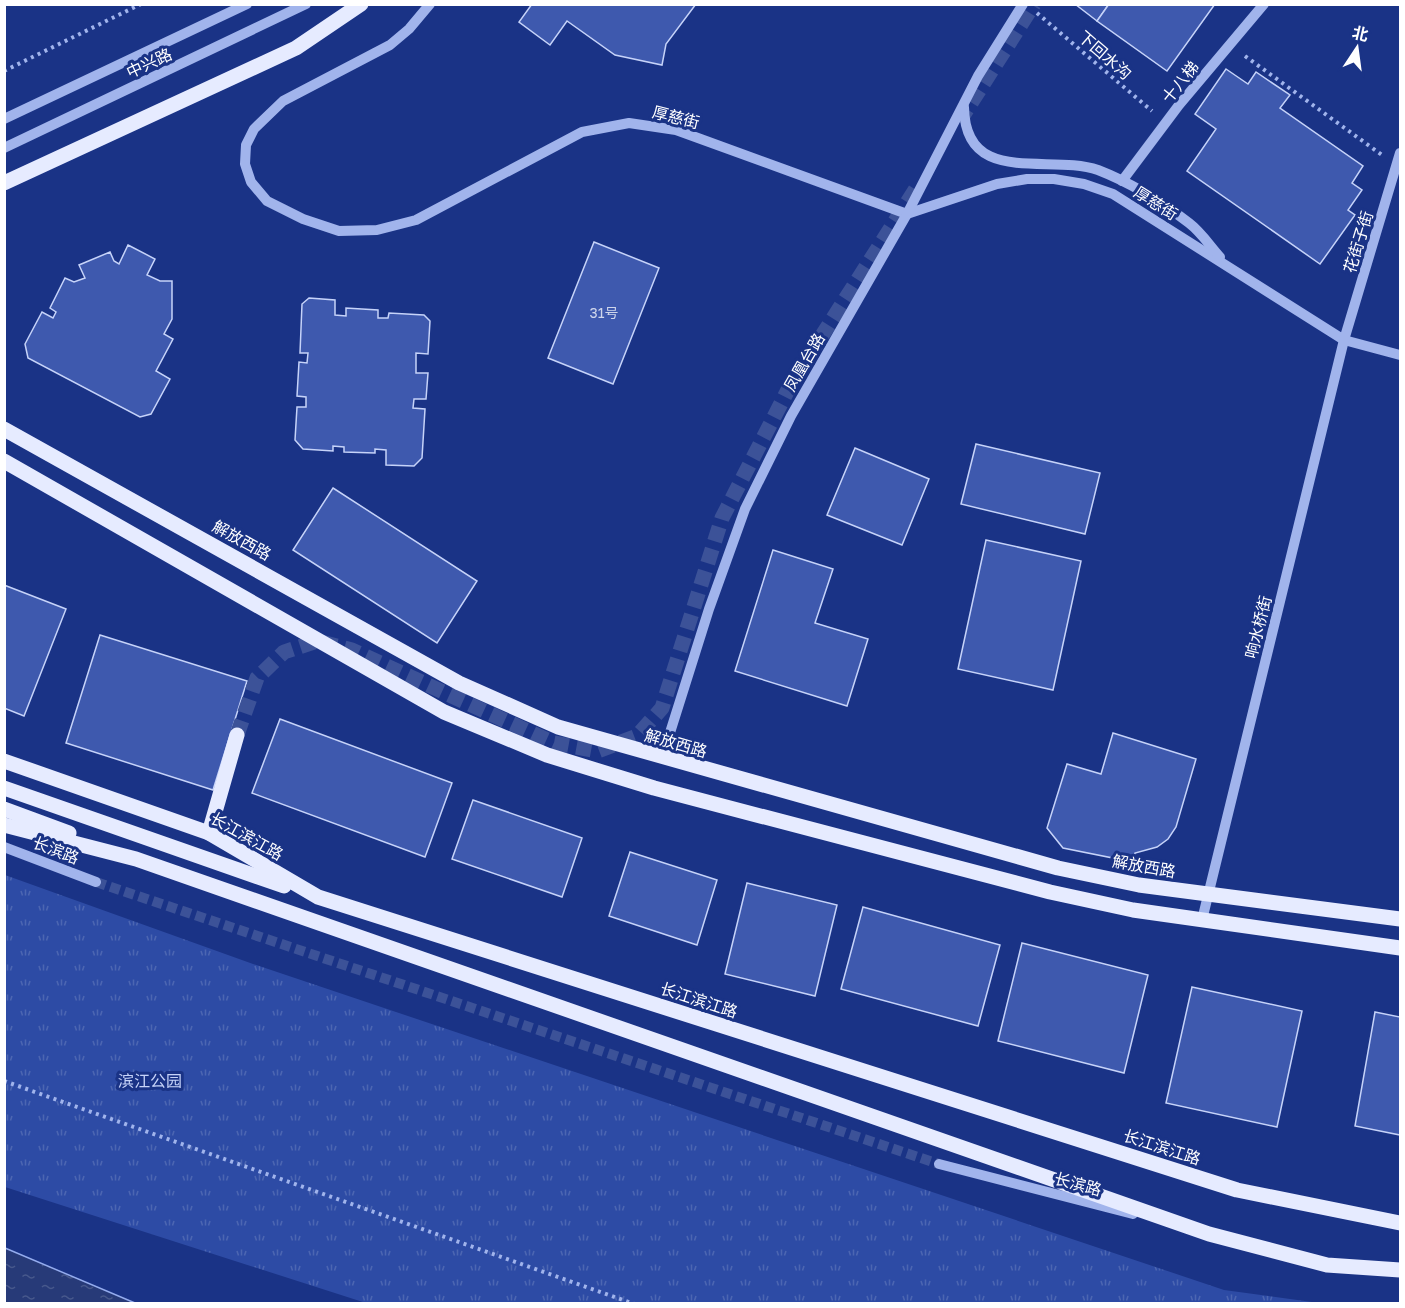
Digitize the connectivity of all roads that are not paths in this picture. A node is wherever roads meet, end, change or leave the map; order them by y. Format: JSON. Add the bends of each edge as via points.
{"nodes":[{"id":1,"x":247,"y":4,"type":"edge"},
{"id":2,"x":306,"y":4,"type":"edge"},
{"id":3,"x":361,"y":4,"type":"edge"},
{"id":4,"x":430,"y":4,"type":"edge"},
{"id":5,"x":1023,"y":4,"type":"edge"},
{"id":6,"x":1264,"y":4,"type":"edge"},
{"id":7,"x":964,"y":104,"type":"junction"},
{"id":8,"x":4,"y":119,"type":"edge"},
{"id":9,"x":4,"y":148,"type":"edge"},
{"id":10,"x":1401,"y":153,"type":"edge"},
{"id":11,"x":1122,"y":181,"type":"junction"},
{"id":12,"x":4,"y":183,"type":"edge"},
{"id":13,"x":907,"y":214,"type":"junction"},
{"id":14,"x":1228,"y":266,"type":"junction"},
{"id":15,"x":1344,"y":340,"type":"junction"},
{"id":16,"x":1401,"y":354,"type":"edge"},
{"id":17,"x":4,"y":429,"type":"edge"},
{"id":18,"x":4,"y":461,"type":"edge"},
{"id":19,"x":237,"y":735,"type":"tunnel mouth"},
{"id":20,"x":662,"y":758,"type":"junction"},
{"id":21,"x":4,"y":761,"type":"edge"},
{"id":22,"x":4,"y":788,"type":"edge"},
{"id":23,"x":4,"y":809,"type":"edge"},
{"id":24,"x":4,"y":825,"type":"edge"},
{"id":25,"x":209,"y":833,"type":"junction"},
{"id":26,"x":4,"y":847,"type":"edge"},
{"id":27,"x":136,"y":859,"type":"junction"},
{"id":28,"x":96,"y":882,"type":"tunnel mouth"},
{"id":29,"x":1209,"y":894,"type":"junction"},
{"id":30,"x":318,"y":897,"type":"junction"},
{"id":31,"x":1401,"y":919,"type":"edge"},
{"id":32,"x":1202,"y":920,"type":"junction"},
{"id":33,"x":1401,"y":948,"type":"edge"},
{"id":34,"x":939,"y":1164,"type":"tunnel mouth"},
{"id":35,"x":1401,"y":1223,"type":"edge"},
{"id":36,"x":1209,"y":1234,"type":"junction"},
{"id":37,"x":1401,"y":1270,"type":"edge"}],
"edges":[{"from":1,"to":8,"type":"street","name":"中兴路"},
{"from":2,"to":9,"type":"street","name":"中兴路"},
{"from":3,"to":12,"type":"main road","via":[[296,48]]},
{"from":4,"to":13,"type":"street","name":"厚慈街","via":[[410,29],[390,45],[283,101],[254,129],[246,145],[245,164],[251,182],[267,201],[339,231],[377,230],[416,220],[582,132],[629,123],[676,130]]},
{"from":5,"to":7,"type":"street","name":"凤凰台路"},
{"from":6,"to":11,"type":"street","name":"十八梯"},
{"from":7,"to":11,"type":"street","via":[[968,134],[981,151],[992,157],[1019,164],[1070,164]]},
{"from":7,"to":13,"type":"street","name":"凤凰台路"},
{"from":10,"to":15,"type":"street","name":"花街子街"},
{"from":11,"to":14,"type":"street","via":[[1190,224]]},
{"from":13,"to":14,"type":"street","name":"厚慈街","via":[[997,184],[1027,179],[1064,180],[1113,194]]},
{"from":13,"to":20,"type":"street","name":"凤凰台路","via":[[791,416],[746,509],[709,609]]},
{"from":14,"to":15,"type":"street","name":"厚慈街"},
{"from":15,"to":16,"type":"street","name":"厚慈街"},
{"from":15,"to":29,"type":"street","name":"响水桥街"},
{"from":17,"to":20,"type":"main road","name":"解放西路","via":[[459,682],[558,727]]},
{"from":18,"to":32,"type":"main road","via":[[444,712],[547,755],[654,788],[1050,892]]},
{"from":19,"to":25,"type":"main road"},
{"from":20,"to":29,"type":"main road","name":"解放西路","via":[[1058,868],[1139,885]]},
{"from":21,"to":25,"type":"main road","name":"长江滨江路"},
{"from":22,"to":30,"type":"main road"},
{"from":23,"to":27,"type":"main road"},
{"from":24,"to":27,"type":"main road"},
{"from":25,"to":30,"type":"main road","name":"长江滨江路"},
{"from":26,"to":28,"type":"street","name":"长滨路"},
{"from":27,"to":36,"type":"main road"},
{"from":29,"to":31,"type":"main road","name":"解放西路"},
{"from":29,"to":32,"type":"street","name":"响水桥街"},
{"from":30,"to":35,"type":"main road","name":"长江滨江路","via":[[1238,1190]]},
{"from":32,"to":33,"type":"main road"},
{"from":34,"to":36,"type":"street","name":"长滨路"},
{"from":36,"to":37,"type":"main road","via":[[1327,1265]]}]}
